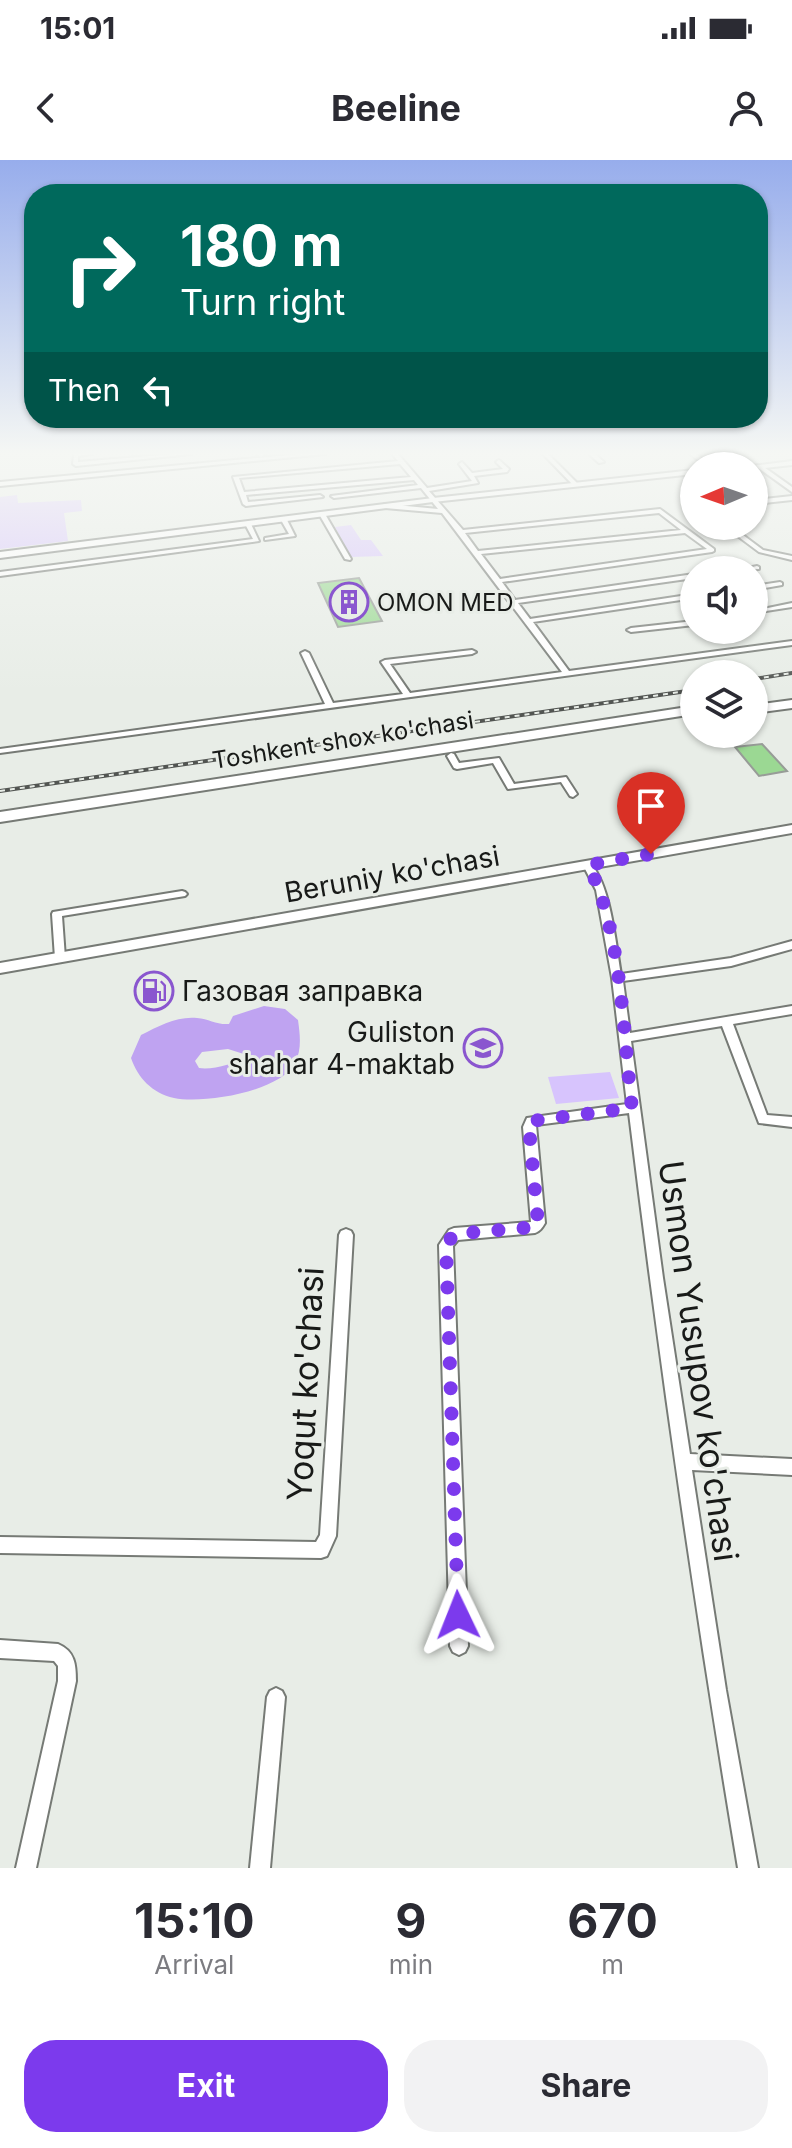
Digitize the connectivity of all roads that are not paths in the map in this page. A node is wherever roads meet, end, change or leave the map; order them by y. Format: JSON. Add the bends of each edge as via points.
{"nodes":[{"id":1,"x":170,"y":534,"type":"edge"},
{"id":2,"x":253,"y":534,"type":"edge"},
{"id":3,"x":292,"y":534,"type":"edge"},
{"id":4,"x":333,"y":534,"type":"edge"},
{"id":5,"x":462,"y":534,"type":"edge"},
{"id":6,"x":659,"y":534,"type":"edge"},
{"id":7,"x":267,"y":539,"type":"dead end"},
{"id":8,"x":698,"y":540,"type":"edge"},
{"id":9,"x":746,"y":540,"type":"edge"},
{"id":10,"x":477,"y":553,"type":"junction"},
{"id":11,"x":0,"y":555,"type":"edge"},
{"id":12,"x":792,"y":558,"type":"edge"},
{"id":13,"x":348,"y":559,"type":"dead end"},
{"id":14,"x":2,"y":572,"type":"edge"},
{"id":15,"x":680,"y":578,"type":"edge"},
{"id":16,"x":498,"y":581,"type":"junction"},
{"id":17,"x":780,"y":584,"type":"dead end"},
{"id":18,"x":768,"y":586,"type":"edge"},
{"id":19,"x":680,"y":599,"type":"edge"},
{"id":20,"x":514,"y":602,"type":"junction"},
{"id":21,"x":792,"y":605,"type":"edge"},
{"id":22,"x":636,"y":607,"type":"junction"},
{"id":23,"x":768,"y":609,"type":"edge"},
{"id":24,"x":528,"y":621,"type":"junction"},
{"id":25,"x":680,"y":624,"type":"edge"},
{"id":26,"x":659,"y":626,"type":"junction"},
{"id":27,"x":631,"y":630,"type":"dead end"},
{"id":28,"x":792,"y":643,"type":"edge"},
{"id":29,"x":472,"y":652,"type":"dead end"},
{"id":30,"x":305,"y":653,"type":"dead end"},
{"id":31,"x":567,"y":673,"type":"junction"},
{"id":32,"x":408,"y":695,"type":"junction"},
{"id":33,"x":792,"y":696,"type":"edge"},
{"id":34,"x":768,"y":699,"type":"edge"},
{"id":35,"x":792,"y":704,"type":"edge"},
{"id":36,"x":330,"y":706,"type":"junction"},
{"id":37,"x":768,"y":707,"type":"edge"},
{"id":38,"x":680,"y":712,"type":"edge"},
{"id":39,"x":680,"y":721,"type":"edge"},
{"id":40,"x":0,"y":751,"type":"edge"},
{"id":41,"x":451,"y":756,"type":"junction"},
{"id":42,"x":188,"y":792,"type":"junction"},
{"id":43,"x":573,"y":794,"type":"dead end"},
{"id":44,"x":0,"y":817,"type":"edge"},
{"id":45,"x":0,"y":824,"type":"edge"},
{"id":46,"x":792,"y":829,"type":"edge"},
{"id":47,"x":588,"y":865,"type":"junction"},
{"id":48,"x":182,"y":894,"type":"dead end"},
{"id":49,"x":792,"y":945,"type":"edge"},
{"id":50,"x":60,"y":958,"type":"junction"},
{"id":51,"x":0,"y":968,"type":"edge"},
{"id":52,"x":617,"y":978,"type":"junction"},
{"id":53,"x":792,"y":1010,"type":"edge"},
{"id":54,"x":727,"y":1023,"type":"junction"},
{"id":55,"x":624,"y":1038,"type":"junction"},
{"id":56,"x":632,"y":1108,"type":"junction"},
{"id":57,"x":792,"y":1122,"type":"edge"},
{"id":58,"x":346,"y":1235,"type":"dead end"},
{"id":59,"x":685,"y":1462,"type":"junction"},
{"id":60,"x":792,"y":1467,"type":"edge"},
{"id":61,"x":0,"y":1545,"type":"edge"},
{"id":62,"x":459,"y":1646,"type":"dead end"},
{"id":63,"x":0,"y":1649,"type":"edge"},
{"id":64,"x":276,"y":1697,"type":"dead end"},
{"id":65,"x":26,"y":1868,"type":"edge"},
{"id":66,"x":260,"y":1868,"type":"edge"},
{"id":67,"x":748,"y":1868,"type":"edge"}],
"edges":[{"from":1,"to":11,"type":"street"},
{"from":2,"to":14,"type":"street","via":[[257,540]]},
{"from":3,"to":7,"type":"street"},
{"from":4,"to":13,"type":"street"},
{"from":5,"to":10,"type":"street"},
{"from":6,"to":10,"type":"street"},
{"from":8,"to":16,"type":"street","via":[[712,550]]},
{"from":9,"to":12,"type":"street","via":[[761,551]]},
{"from":10,"to":16,"type":"street"},
{"from":15,"to":20,"type":"street"},
{"from":16,"to":20,"type":"street"},
{"from":17,"to":18,"type":"street"},
{"from":19,"to":22,"type":"street"},
{"from":20,"to":24,"type":"street"},
{"from":21,"to":23,"type":"street"},
{"from":22,"to":24,"type":"street"},
{"from":22,"to":26,"type":"street"},
{"from":24,"to":31,"type":"street"},
{"from":25,"to":26,"type":"street"},
{"from":26,"to":27,"type":"street"},
{"from":28,"to":31,"type":"street"},
{"from":29,"to":32,"type":"street","via":[[385,662]]},
{"from":30,"to":36,"type":"street"},
{"from":31,"to":32,"type":"street"},
{"from":32,"to":36,"type":"street"},
{"from":33,"to":34,"type":"highway"},
{"from":35,"to":37,"type":"highway"},
{"from":36,"to":40,"type":"street"},
{"from":38,"to":42,"type":"highway","name":"Toshkent shox ko'chasi"},
{"from":39,"to":41,"type":"highway","name":"Toshkent shox ko'chasi"},
{"from":41,"to":42,"type":"highway","name":"Toshkent shox ko'chasi"},
{"from":41,"to":43,"type":"street","via":[[457,766],[496,760],[511,787],[563,779]]},
{"from":42,"to":44,"type":"highway","name":"Toshkent shox ko'chasi"},
{"from":42,"to":45,"type":"highway","name":"Toshkent shox ko'chasi"},
{"from":46,"to":47,"type":"street","name":"Beruniy ko'chasi"},
{"from":47,"to":50,"type":"street","name":"Beruniy ko'chasi"},
{"from":47,"to":52,"type":"street","name":"Usmon Yusupov ko'chasi","via":[[601,890]]},
{"from":48,"to":50,"type":"street","via":[[57,914]]},
{"from":49,"to":52,"type":"street","via":[[731,962]]},
{"from":50,"to":51,"type":"street","name":"Beruniy ko'chasi"},
{"from":52,"to":55,"type":"street","name":"Usmon Yusupov ko'chasi"},
{"from":53,"to":54,"type":"street"},
{"from":54,"to":55,"type":"street"},
{"from":54,"to":57,"type":"street","via":[[763,1120]]},
{"from":55,"to":56,"type":"street","name":"Usmon Yusupov ko'chasi"},
{"from":56,"to":59,"type":"street","name":"Usmon Yusupov ko'chasi"},
{"from":56,"to":62,"type":"street","via":[[531,1121],[538,1223],[454,1234],[446,1245]]},
{"from":58,"to":61,"type":"street","name":"Yoqut ko'chasi","via":[[328,1536],[321,1550]]},
{"from":59,"to":60,"type":"street"},
{"from":59,"to":67,"type":"street","name":"Usmon Yusupov ko'chasi"},
{"from":63,"to":65,"type":"street","via":[[58,1653],[67,1663]]},
{"from":64,"to":66,"type":"street"}]}
